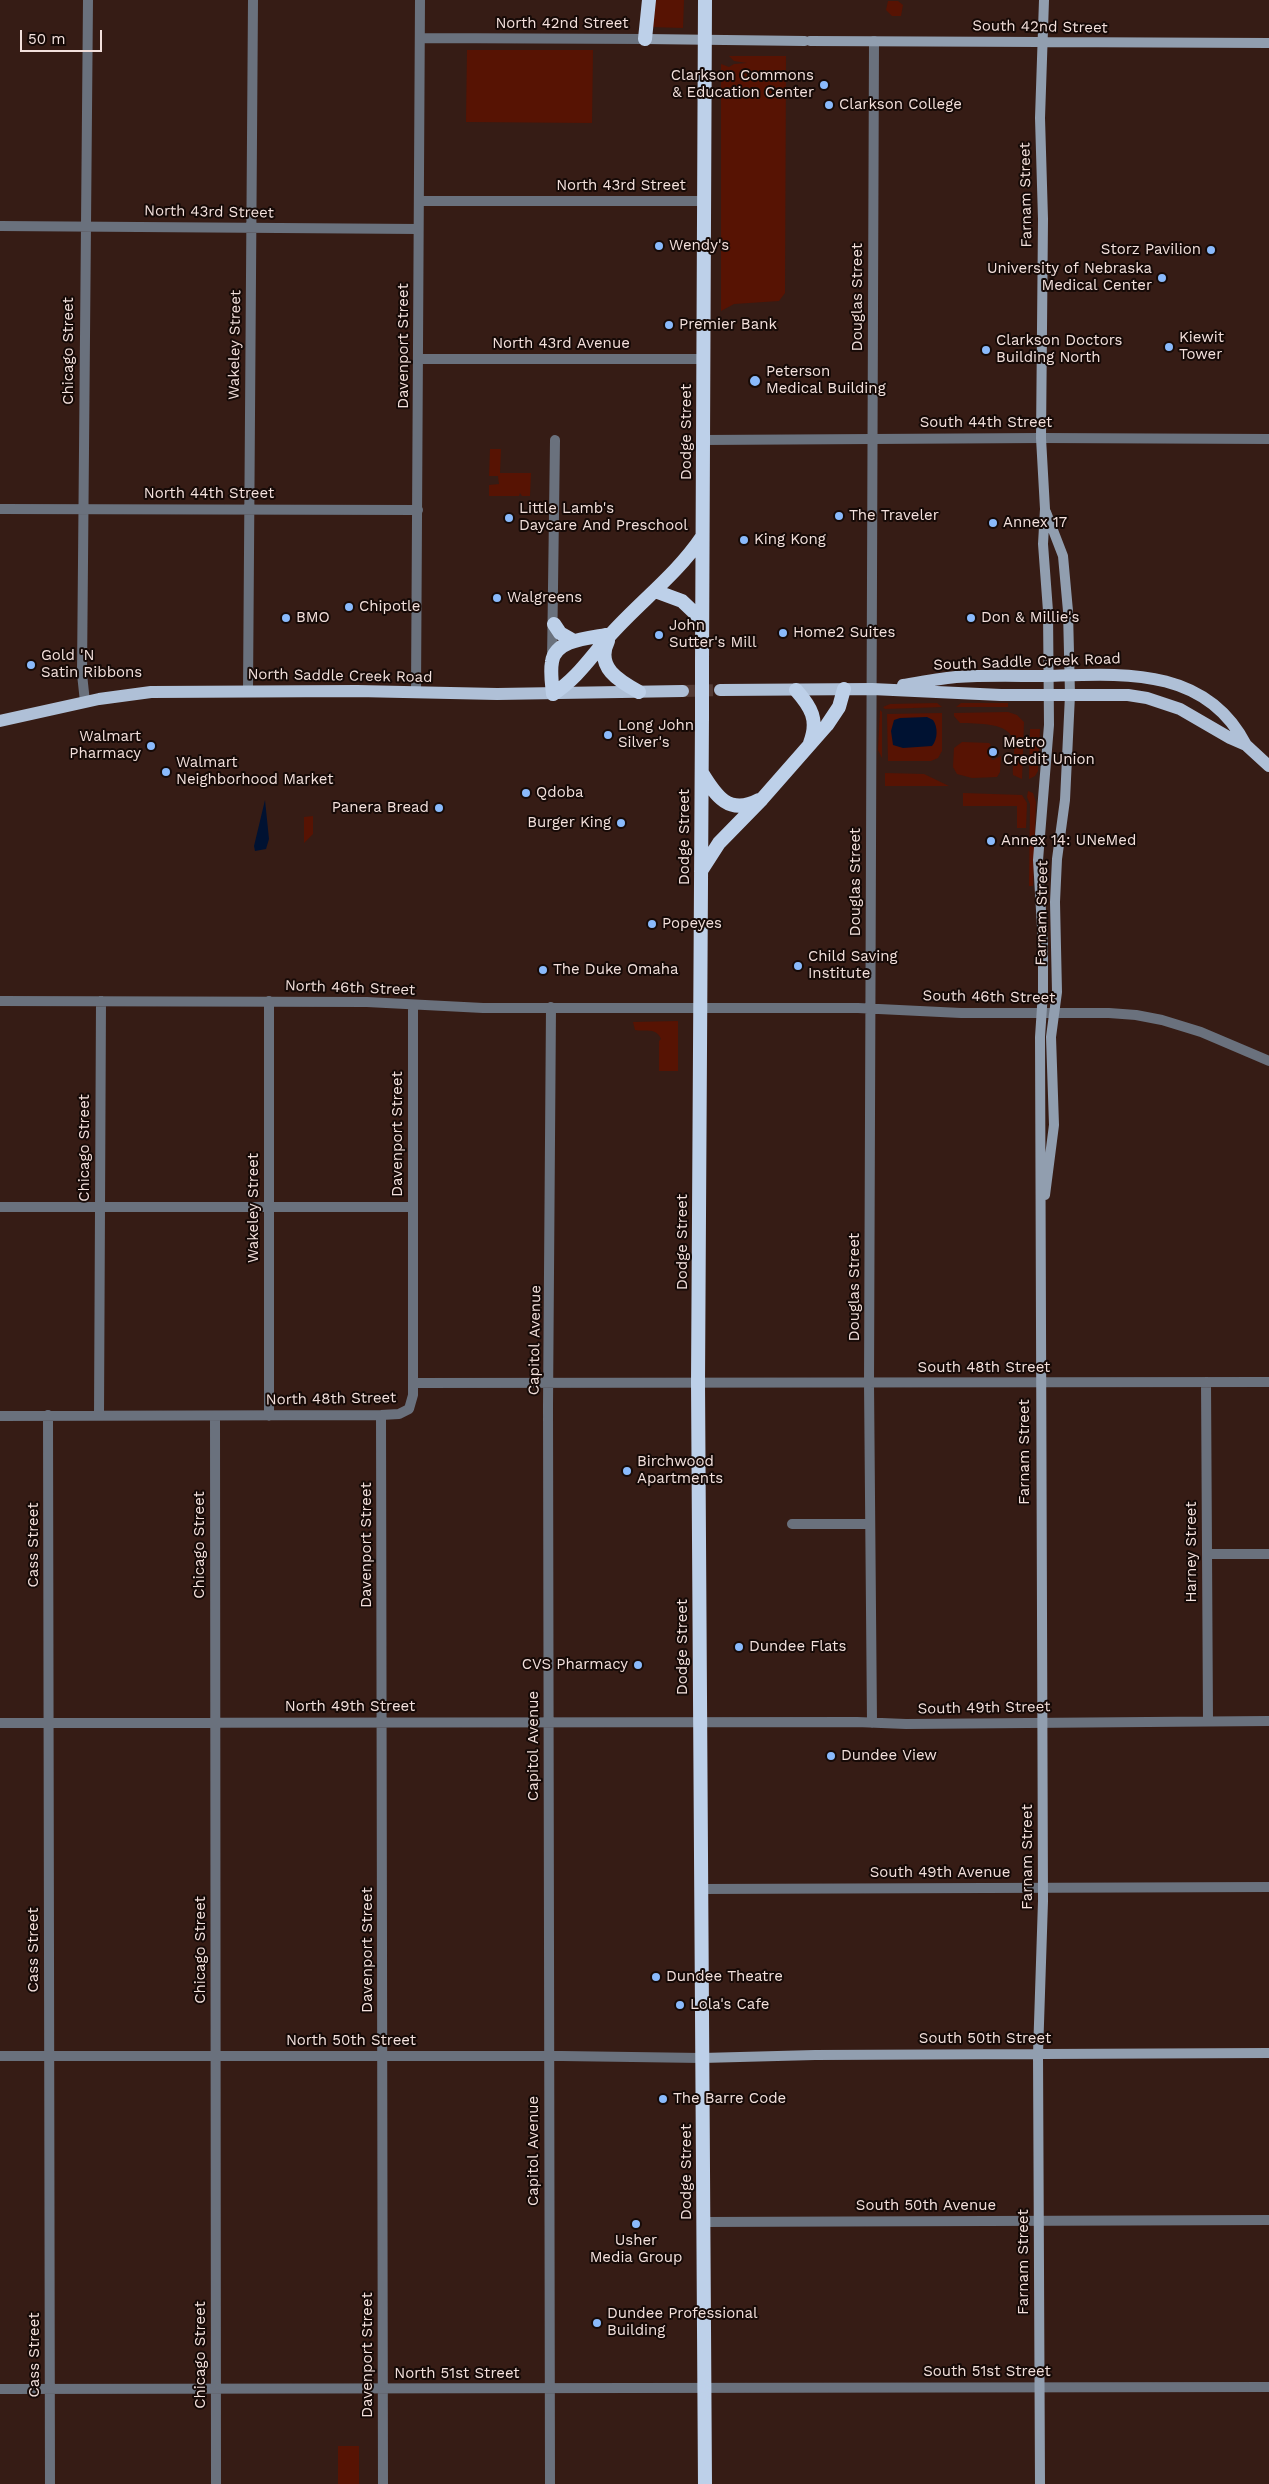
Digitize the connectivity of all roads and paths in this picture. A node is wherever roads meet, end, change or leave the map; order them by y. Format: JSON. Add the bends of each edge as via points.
{"nodes":[{"id":1,"x":88,"y":0,"type":"edge"},
{"id":2,"x":253,"y":0,"type":"edge"},
{"id":3,"x":420,"y":0,"type":"edge"},
{"id":4,"x":649,"y":0,"type":"edge"},
{"id":5,"x":705,"y":0,"type":"edge"},
{"id":6,"x":1044,"y":0,"type":"edge"},
{"id":7,"x":420,"y":38,"type":"junction"},
{"id":8,"x":645,"y":39,"type":"junction"},
{"id":9,"x":704,"y":40,"type":"junction"},
{"id":10,"x":874,"y":41,"type":"junction"},
{"id":11,"x":1042,"y":42,"type":"junction"},
{"id":12,"x":1269,"y":43,"type":"edge"},
{"id":13,"x":419,"y":201,"type":"junction"},
{"id":14,"x":704,"y":201,"type":"junction"},
{"id":15,"x":0,"y":226,"type":"edge"},
{"id":16,"x":85,"y":226,"type":"junction"},
{"id":17,"x":251,"y":228,"type":"junction"},
{"id":18,"x":418,"y":229,"type":"junction"},
{"id":19,"x":419,"y":359,"type":"junction"},
{"id":20,"x":703,"y":359,"type":"junction"},
{"id":21,"x":872,"y":438,"type":"junction"},
{"id":22,"x":1041,"y":438,"type":"junction"},
{"id":23,"x":1269,"y":439,"type":"edge"},
{"id":24,"x":555,"y":440,"type":"dead end"},
{"id":25,"x":703,"y":440,"type":"junction"},
{"id":26,"x":0,"y":509,"type":"edge"},
{"id":27,"x":83,"y":509,"type":"junction"},
{"id":28,"x":1045,"y":509,"type":"junction"},
{"id":29,"x":249,"y":510,"type":"junction"},
{"id":30,"x":418,"y":510,"type":"junction"},
{"id":31,"x":702,"y":536,"type":"junction"},
{"id":32,"x":655,"y":591,"type":"junction"},
{"id":33,"x":702,"y":620,"type":"junction"},
{"id":34,"x":554,"y":624,"type":"junction"},
{"id":35,"x":611,"y":634,"type":"junction"},
{"id":36,"x":574,"y":641,"type":"junction"},
{"id":37,"x":552,"y":661,"type":"junction"},
{"id":38,"x":1070,"y":675,"type":"junction"},
{"id":39,"x":1049,"y":676,"type":"junction"},
{"id":40,"x":844,"y":689,"type":"junction"},
{"id":41,"x":872,"y":689,"type":"junction"},
{"id":42,"x":720,"y":690,"type":"tunnel mouth"},
{"id":43,"x":796,"y":690,"type":"junction"},
{"id":44,"x":248,"y":691,"type":"junction"},
{"id":45,"x":683,"y":691,"type":"tunnel mouth"},
{"id":46,"x":639,"y":692,"type":"junction"},
{"id":47,"x":416,"y":693,"type":"junction"},
{"id":48,"x":553,"y":694,"type":"junction"},
{"id":49,"x":1049,"y":695,"type":"junction"},
{"id":50,"x":1070,"y":695,"type":"junction"},
{"id":51,"x":85,"y":702,"type":"junction"},
{"id":52,"x":0,"y":722,"type":"edge"},
{"id":53,"x":1246,"y":745,"type":"junction"},
{"id":54,"x":808,"y":748,"type":"junction"},
{"id":55,"x":1269,"y":766,"type":"edge"},
{"id":56,"x":701,"y":771,"type":"junction"},
{"id":57,"x":762,"y":799,"type":"junction"},
{"id":58,"x":701,"y":871,"type":"junction"},
{"id":59,"x":0,"y":1001,"type":"edge"},
{"id":60,"x":101,"y":1001,"type":"junction"},
{"id":61,"x":269,"y":1001,"type":"junction"},
{"id":62,"x":413,"y":1004,"type":"junction"},
{"id":63,"x":551,"y":1007,"type":"junction"},
{"id":64,"x":700,"y":1007,"type":"junction"},
{"id":65,"x":871,"y":1008,"type":"junction"},
{"id":66,"x":1054,"y":1013,"type":"junction"},
{"id":67,"x":1042,"y":1014,"type":"junction"},
{"id":68,"x":1267,"y":1057,"type":"edge"},
{"id":69,"x":0,"y":1207,"type":"edge"},
{"id":70,"x":100,"y":1207,"type":"junction"},
{"id":71,"x":269,"y":1207,"type":"junction"},
{"id":72,"x":413,"y":1208,"type":"junction"},
{"id":73,"x":1040,"y":1231,"type":"junction"},
{"id":74,"x":698,"y":1382,"type":"junction"},
{"id":75,"x":1040,"y":1382,"type":"junction"},
{"id":76,"x":1206,"y":1382,"type":"junction"},
{"id":77,"x":1269,"y":1382,"type":"edge"},
{"id":78,"x":413,"y":1383,"type":"junction"},
{"id":79,"x":549,"y":1383,"type":"junction"},
{"id":80,"x":869,"y":1383,"type":"junction"},
{"id":81,"x":381,"y":1415,"type":"junction"},
{"id":82,"x":0,"y":1416,"type":"edge"},
{"id":83,"x":48,"y":1416,"type":"junction"},
{"id":84,"x":99,"y":1416,"type":"junction"},
{"id":85,"x":215,"y":1416,"type":"junction"},
{"id":86,"x":269,"y":1416,"type":"junction"},
{"id":87,"x":792,"y":1524,"type":"dead end"},
{"id":88,"x":870,"y":1524,"type":"junction"},
{"id":89,"x":1208,"y":1554,"type":"junction"},
{"id":90,"x":1269,"y":1554,"type":"edge"},
{"id":91,"x":1208,"y":1721,"type":"junction"},
{"id":92,"x":1269,"y":1721,"type":"edge"},
{"id":93,"x":0,"y":1722,"type":"edge"},
{"id":94,"x":49,"y":1722,"type":"junction"},
{"id":95,"x":216,"y":1722,"type":"junction"},
{"id":96,"x":382,"y":1722,"type":"junction"},
{"id":97,"x":549,"y":1722,"type":"junction"},
{"id":98,"x":700,"y":1722,"type":"junction"},
{"id":99,"x":1042,"y":1722,"type":"junction"},
{"id":100,"x":872,"y":1723,"type":"junction"},
{"id":101,"x":1269,"y":1887,"type":"edge"},
{"id":102,"x":1043,"y":1888,"type":"junction"},
{"id":103,"x":701,"y":1889,"type":"junction"},
{"id":104,"x":1269,"y":2053,"type":"edge"},
{"id":105,"x":1038,"y":2054,"type":"junction"},
{"id":106,"x":0,"y":2056,"type":"edge"},
{"id":107,"x":50,"y":2056,"type":"junction"},
{"id":108,"x":216,"y":2056,"type":"junction"},
{"id":109,"x":383,"y":2056,"type":"junction"},
{"id":110,"x":549,"y":2056,"type":"junction"},
{"id":111,"x":702,"y":2058,"type":"junction"},
{"id":112,"x":1038,"y":2220,"type":"junction"},
{"id":113,"x":1269,"y":2220,"type":"edge"},
{"id":114,"x":703,"y":2222,"type":"junction"},
{"id":115,"x":1269,"y":2386,"type":"edge"},
{"id":116,"x":549,"y":2388,"type":"junction"},
{"id":117,"x":704,"y":2388,"type":"junction"},
{"id":118,"x":1039,"y":2388,"type":"junction"},
{"id":119,"x":50,"y":2389,"type":"junction"},
{"id":120,"x":216,"y":2389,"type":"junction"},
{"id":121,"x":383,"y":2389,"type":"junction"},
{"id":122,"x":0,"y":2390,"type":"edge"},
{"id":123,"x":50,"y":2484,"type":"edge"},
{"id":124,"x":216,"y":2484,"type":"edge"},
{"id":125,"x":383,"y":2484,"type":"edge"},
{"id":126,"x":550,"y":2484,"type":"edge"},
{"id":127,"x":705,"y":2484,"type":"edge"},
{"id":128,"x":1040,"y":2484,"type":"edge"}],
"edges":[{"from":1,"to":16,"type":"street","name":"Chicago Street"},
{"from":2,"to":17,"type":"street","name":"Wakeley Street"},
{"from":3,"to":7,"type":"street","name":"Davenport Street"},
{"from":4,"to":8,"type":"highway"},
{"from":5,"to":9,"type":"highway","name":"Dodge Street"},
{"from":6,"to":11,"type":"main road","name":"Farnam Street"},
{"from":7,"to":8,"type":"street","name":"North 42nd Street"},
{"from":7,"to":13,"type":"street","name":"Davenport Street"},
{"from":8,"to":9,"type":"main road","name":"North 42nd Street"},
{"from":9,"to":10,"type":"main road","name":"South 42nd Street"},
{"from":9,"to":14,"type":"highway","name":"Dodge Street"},
{"from":10,"to":11,"type":"main road","name":"South 42nd Street"},
{"from":10,"to":21,"type":"street","name":"Douglas Street"},
{"from":11,"to":12,"type":"main road","name":"South 42nd Street"},
{"from":11,"to":22,"type":"main road","name":"Farnam Street"},
{"from":13,"to":14,"type":"street","name":"North 43rd Street"},
{"from":13,"to":18,"type":"street","name":"Davenport Street"},
{"from":14,"to":20,"type":"highway","name":"Dodge Street"},
{"from":15,"to":16,"type":"street","name":"North 43rd Street"},
{"from":16,"to":17,"type":"street","name":"North 43rd Street"},
{"from":16,"to":27,"type":"street","name":"Chicago Street"},
{"from":17,"to":18,"type":"street","name":"North 43rd Street"},
{"from":17,"to":29,"type":"street","name":"Wakeley Street"},
{"from":18,"to":19,"type":"street","name":"Davenport Street"},
{"from":19,"to":20,"type":"street","name":"North 43rd Avenue"},
{"from":19,"to":30,"type":"street","name":"Davenport Street"},
{"from":20,"to":25,"type":"highway","name":"Dodge Street"},
{"from":21,"to":22,"type":"street","name":"South 44th Street"},
{"from":21,"to":25,"type":"street","name":"South 44th Street"},
{"from":21,"to":41,"type":"street","name":"Douglas Street"},
{"from":22,"to":23,"type":"street","name":"South 44th Street"},
{"from":22,"to":28,"type":"main road","name":"Farnam Street"},
{"from":24,"to":34,"type":"street"},
{"from":25,"to":31,"type":"highway","name":"Dodge Street"},
{"from":26,"to":27,"type":"street","name":"North 44th Street"},
{"from":27,"to":29,"type":"street","name":"North 44th Street"},
{"from":27,"to":51,"type":"street","name":"Chicago Street","via":[[82,679]]},
{"from":28,"to":38,"type":"main road","name":"Farnam Street","via":[[1063,556]]},
{"from":28,"to":39,"type":"main road","name":"Farnam Street","via":[[1043,544]]},
{"from":29,"to":30,"type":"street","name":"North 44th Street"},
{"from":29,"to":44,"type":"street","name":"Wakeley Street"},
{"from":30,"to":47,"type":"street","name":"Davenport Street"},
{"from":31,"to":32,"type":"highway","via":[[683,563]]},
{"from":31,"to":33,"type":"highway","name":"Dodge Street"},
{"from":32,"to":33,"type":"highway","via":[[682,601]]},
{"from":32,"to":35,"type":"highway"},
{"from":33,"to":56,"type":"highway","name":"Dodge Street","bridge":true},
{"from":34,"to":36,"type":"highway","via":[[560,633]]},
{"from":34,"to":37,"type":"street","via":[[550,642]]},
{"from":35,"to":36,"type":"highway"},
{"from":35,"to":46,"type":"highway","via":[[605,650],[607,667],[617,680]]},
{"from":35,"to":48,"type":"highway","via":[[571,681]]},
{"from":36,"to":37,"type":"highway","via":[[561,648]]},
{"from":37,"to":48,"type":"highway"},
{"from":38,"to":39,"type":"main road","name":"South Saddle Creek Road"},
{"from":38,"to":50,"type":"main road","name":"Farnam Street"},
{"from":38,"to":53,"type":"main road","name":"South Saddle Creek Road","via":[[1139,676],[1180,686],[1216,706],[1236,725]]},
{"from":39,"to":41,"type":"main road","name":"South Saddle Creek Road","via":[[957,677]]},
{"from":39,"to":49,"type":"main road","name":"Farnam Street"},
{"from":40,"to":41,"type":"main road","name":"South Saddle Creek Road"},
{"from":40,"to":43,"type":"main road","name":"South Saddle Creek Road"},
{"from":40,"to":54,"type":"highway","via":[[839,707]]},
{"from":41,"to":49,"type":"main road","name":"South Saddle Creek Road"},
{"from":41,"to":65,"type":"street","name":"Douglas Street"},
{"from":42,"to":43,"type":"main road","name":"South Saddle Creek Road"},
{"from":43,"to":54,"type":"highway","via":[[813,715],[814,731]]},
{"from":44,"to":47,"type":"main road","name":"North Saddle Creek Road"},
{"from":44,"to":51,"type":"main road","name":"North Saddle Creek Road","via":[[151,692]]},
{"from":45,"to":46,"type":"main road","name":"North Saddle Creek Road"},
{"from":46,"to":48,"type":"main road","name":"North Saddle Creek Road"},
{"from":47,"to":48,"type":"main road","name":"North Saddle Creek Road"},
{"from":49,"to":50,"type":"main road","name":"South Saddle Creek Road"},
{"from":49,"to":67,"type":"main road","name":"Farnam Street","via":[[1048,763],[1038,860],[1043,944]]},
{"from":50,"to":53,"type":"main road","name":"South Saddle Creek Road","via":[[1147,698],[1180,709]]},
{"from":50,"to":66,"type":"main road","name":"Farnam Street","via":[[1065,800],[1057,858],[1057,992]]},
{"from":51,"to":52,"type":"main road","name":"North Saddle Creek Road"},
{"from":53,"to":55,"type":"main road","name":"South Saddle Creek Road"},
{"from":54,"to":57,"type":"highway"},
{"from":56,"to":57,"type":"highway","via":[[715,794],[725,802],[742,805]]},
{"from":56,"to":58,"type":"highway","name":"Dodge Street"},
{"from":57,"to":58,"type":"highway","via":[[719,842]]},
{"from":58,"to":64,"type":"highway","name":"Dodge Street"},
{"from":59,"to":60,"type":"street","name":"North 46th Street"},
{"from":60,"to":61,"type":"street","name":"North 46th Street"},
{"from":60,"to":70,"type":"street","name":"Chicago Street"},
{"from":61,"to":62,"type":"street","name":"North 46th Street"},
{"from":61,"to":71,"type":"street","name":"Wakeley Street"},
{"from":62,"to":63,"type":"street","name":"North 46th Street","via":[[454,1008]]},
{"from":62,"to":72,"type":"street","name":"Davenport Street"},
{"from":63,"to":64,"type":"street","name":"North 46th Street"},
{"from":63,"to":79,"type":"street","name":"Capitol Avenue"},
{"from":64,"to":65,"type":"street","name":"South 46th Street"},
{"from":64,"to":74,"type":"highway","name":"Dodge Street"},
{"from":65,"to":67,"type":"street","name":"South 46th Street"},
{"from":65,"to":80,"type":"street","name":"Douglas Street"},
{"from":66,"to":67,"type":"street","name":"South 46th Street"},
{"from":66,"to":68,"type":"street","name":"South 46th Street","via":[[1136,1015],[1162,1020]]},
{"from":66,"to":73,"type":"main road","name":"Farnam Street","via":[[1051,1037],[1053,1139]]},
{"from":67,"to":73,"type":"main road","name":"Farnam Street"},
{"from":69,"to":70,"type":"street"},
{"from":70,"to":71,"type":"street"},
{"from":70,"to":84,"type":"street","name":"Chicago Street"},
{"from":71,"to":72,"type":"street"},
{"from":71,"to":86,"type":"street","name":"Wakeley Street"},
{"from":72,"to":78,"type":"street","name":"Davenport Street"},
{"from":73,"to":75,"type":"main road","name":"Farnam Street"},
{"from":74,"to":79,"type":"street","name":"North 48th Street"},
{"from":74,"to":80,"type":"street","name":"South 48th Street"},
{"from":74,"to":98,"type":"highway","name":"Dodge Street"},
{"from":75,"to":76,"type":"street","name":"South 48th Street"},
{"from":75,"to":80,"type":"street","name":"South 48th Street"},
{"from":75,"to":99,"type":"main road","name":"Farnam Street"},
{"from":76,"to":77,"type":"street","name":"South 48th Street"},
{"from":76,"to":89,"type":"street","name":"Harney Street"},
{"from":78,"to":79,"type":"street","name":"North 48th Street"},
{"from":78,"to":81,"type":"street","name":"North 48th Street","via":[[409,1409],[400,1414]]},
{"from":79,"to":97,"type":"street","name":"Capitol Avenue"},
{"from":80,"to":88,"type":"street","name":"Douglas Street"},
{"from":81,"to":86,"type":"street","name":"North 48th Street"},
{"from":81,"to":96,"type":"street","name":"Davenport Street"},
{"from":82,"to":83,"type":"street","name":"North 48th Street"},
{"from":83,"to":84,"type":"street","name":"North 48th Street"},
{"from":83,"to":94,"type":"street","name":"Cass Street"},
{"from":84,"to":85,"type":"street","name":"North 48th Street"},
{"from":85,"to":86,"type":"street","name":"North 48th Street"},
{"from":85,"to":95,"type":"street","name":"Chicago Street"},
{"from":87,"to":88,"type":"street"},
{"from":88,"to":100,"type":"street","name":"Douglas Street"},
{"from":89,"to":90,"type":"street"},
{"from":89,"to":91,"type":"street","name":"Harney Street"},
{"from":91,"to":92,"type":"street","name":"South 49th Street"},
{"from":91,"to":99,"type":"street","name":"South 49th Street"},
{"from":93,"to":94,"type":"street","name":"North 49th Street"},
{"from":94,"to":95,"type":"street","name":"North 49th Street"},
{"from":94,"to":107,"type":"street","name":"Cass Street"},
{"from":95,"to":96,"type":"street","name":"North 49th Street"},
{"from":95,"to":108,"type":"street","name":"Chicago Street"},
{"from":96,"to":97,"type":"street","name":"North 49th Street"},
{"from":96,"to":109,"type":"street","name":"Davenport Street"},
{"from":97,"to":98,"type":"street","name":"North 49th Street"},
{"from":97,"to":110,"type":"street","name":"Capitol Avenue"},
{"from":98,"to":100,"type":"street","name":"South 49th Street"},
{"from":98,"to":103,"type":"highway","name":"Dodge Street"},
{"from":99,"to":100,"type":"street","name":"South 49th Street"},
{"from":99,"to":102,"type":"main road","name":"Farnam Street"},
{"from":101,"to":102,"type":"street","name":"South 49th Avenue"},
{"from":102,"to":103,"type":"street","name":"South 49th Avenue"},
{"from":102,"to":105,"type":"main road","name":"Farnam Street"},
{"from":103,"to":111,"type":"highway","name":"Dodge Street"},
{"from":104,"to":105,"type":"main road","name":"South 50th Street"},
{"from":105,"to":111,"type":"main road","name":"South 50th Street","via":[[815,2054]]},
{"from":105,"to":112,"type":"main road","name":"Farnam Street"},
{"from":106,"to":107,"type":"street","name":"North 50th Street"},
{"from":107,"to":108,"type":"street","name":"North 50th Street"},
{"from":107,"to":119,"type":"street","name":"Cass Street"},
{"from":108,"to":109,"type":"street","name":"North 50th Street"},
{"from":108,"to":120,"type":"street","name":"Chicago Street"},
{"from":109,"to":110,"type":"street","name":"North 50th Street"},
{"from":109,"to":121,"type":"street","name":"Davenport Street"},
{"from":110,"to":111,"type":"street","name":"North 50th Street"},
{"from":110,"to":116,"type":"street","name":"Capitol Avenue"},
{"from":111,"to":114,"type":"highway","name":"Dodge Street"},
{"from":112,"to":113,"type":"street","name":"South 50th Avenue"},
{"from":112,"to":114,"type":"street","name":"South 50th Avenue"},
{"from":112,"to":118,"type":"main road","name":"Farnam Street"},
{"from":114,"to":117,"type":"highway","name":"Dodge Street"},
{"from":115,"to":118,"type":"street","name":"South 51st Street"},
{"from":116,"to":117,"type":"street","name":"North 51st Street"},
{"from":116,"to":121,"type":"street","name":"North 51st Street"},
{"from":116,"to":126,"type":"street","name":"Capitol Avenue"},
{"from":117,"to":118,"type":"street","name":"South 51st Street"},
{"from":117,"to":127,"type":"highway","name":"Dodge Street"},
{"from":118,"to":128,"type":"main road","name":"Farnam Street"},
{"from":119,"to":120,"type":"street","name":"North 51st Street"},
{"from":119,"to":122,"type":"street","name":"North 51st Street"},
{"from":119,"to":123,"type":"street","name":"Cass Street"},
{"from":120,"to":121,"type":"street","name":"North 51st Street"},
{"from":120,"to":124,"type":"street","name":"Chicago Street"},
{"from":121,"to":125,"type":"street","name":"Davenport Street"}]}
